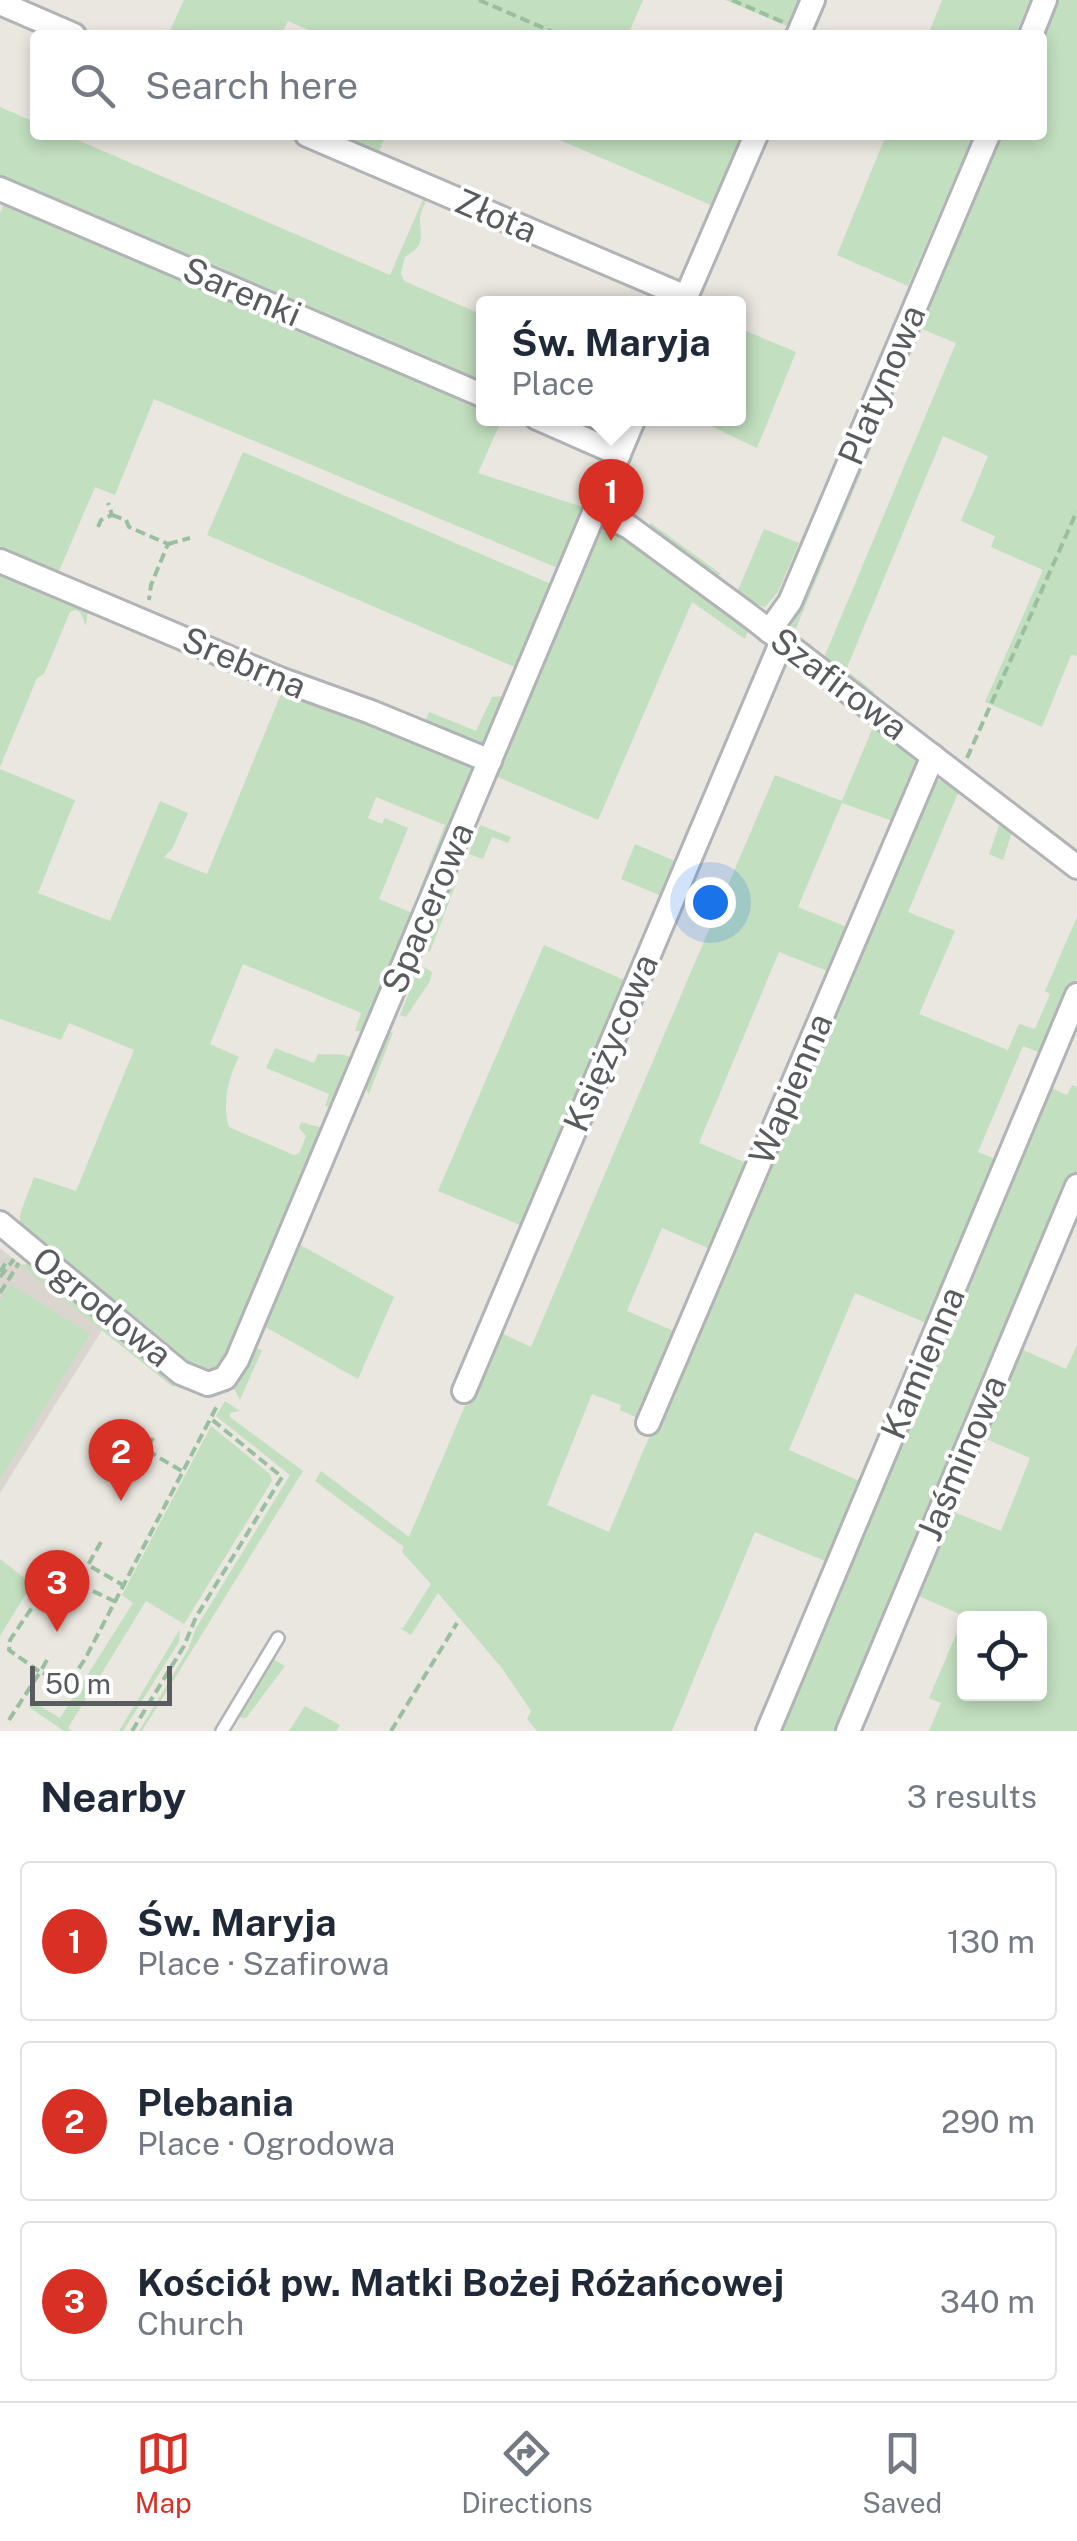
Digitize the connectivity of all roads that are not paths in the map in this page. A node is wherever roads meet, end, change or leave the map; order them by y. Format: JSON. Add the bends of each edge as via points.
{"nodes":[{"id":1,"x":814,"y":0,"type":"edge"},
{"id":2,"x":1046,"y":0,"type":"edge"},
{"id":3,"x":0,"y":4,"type":"edge"},
{"id":4,"x":62,"y":30,"type":"edge"},
{"id":5,"x":801,"y":30,"type":"edge"},
{"id":6,"x":1032,"y":30,"type":"edge"},
{"id":7,"x":318,"y":140,"type":"edge"},
{"id":8,"x":754,"y":140,"type":"edge"},
{"id":9,"x":986,"y":140,"type":"edge"},
{"id":10,"x":0,"y":189,"type":"edge"},
{"id":11,"x":675,"y":296,"type":"edge"},
{"id":12,"x":686,"y":296,"type":"edge"},
{"id":13,"x":476,"y":393,"type":"edge"},
{"id":14,"x":555,"y":426,"type":"edge"},
{"id":15,"x":631,"y":426,"type":"edge"},
{"id":16,"x":619,"y":454,"type":"junction"},
{"id":17,"x":596,"y":510,"type":"junction"},
{"id":18,"x":0,"y":562,"type":"edge"},
{"id":19,"x":776,"y":636,"type":"junction"},
{"id":20,"x":933,"y":756,"type":"junction"},
{"id":21,"x":490,"y":762,"type":"junction"},
{"id":22,"x":1077,"y":867,"type":"edge"},
{"id":23,"x":1077,"y":995,"type":"edge"},
{"id":24,"x":1077,"y":1186,"type":"edge"},
{"id":25,"x":0,"y":1223,"type":"edge"},
{"id":26,"x":464,"y":1390,"type":"dead end"},
{"id":27,"x":214,"y":1391,"type":"joint"},
{"id":28,"x":648,"y":1422,"type":"dead end"},
{"id":29,"x":278,"y":1638,"type":"dead end"},
{"id":30,"x":222,"y":1731,"type":"edge"},
{"id":31,"x":768,"y":1731,"type":"edge"},
{"id":32,"x":848,"y":1731,"type":"edge"}],
"edges":[{"from":1,"to":5,"type":"street"},
{"from":2,"to":6,"type":"street"},
{"from":3,"to":4,"type":"street"},
{"from":7,"to":11,"type":"street","name":"Złota"},
{"from":8,"to":12,"type":"street"},
{"from":9,"to":19,"type":"street","name":"Platynowa"},
{"from":10,"to":13,"type":"street","name":"Sarenki"},
{"from":14,"to":16,"type":"street"},
{"from":15,"to":16,"type":"street","name":"Spacerowa"},
{"from":16,"to":17,"type":"street","name":"Spacerowa"},
{"from":17,"to":19,"type":"street","name":"Szafirowa"},
{"from":17,"to":21,"type":"street","name":"Spacerowa"},
{"from":18,"to":21,"type":"street","name":"Srebrna"},
{"from":19,"to":20,"type":"street","name":"Szafirowa"},
{"from":19,"to":26,"type":"street","name":"Księżycowa"},
{"from":20,"to":22,"type":"street","name":"Szafirowa"},
{"from":20,"to":28,"type":"street","name":"Wapienna"},
{"from":21,"to":27,"type":"street","name":"Spacerowa","via":[[237,1360]]},
{"from":23,"to":31,"type":"street","name":"Kamienna"},
{"from":24,"to":32,"type":"street","name":"Jaśminowa"},
{"from":25,"to":27,"type":"street","name":"Ogrodowa","via":[[181,1373]]},
{"from":29,"to":30,"type":"lane"}]}
